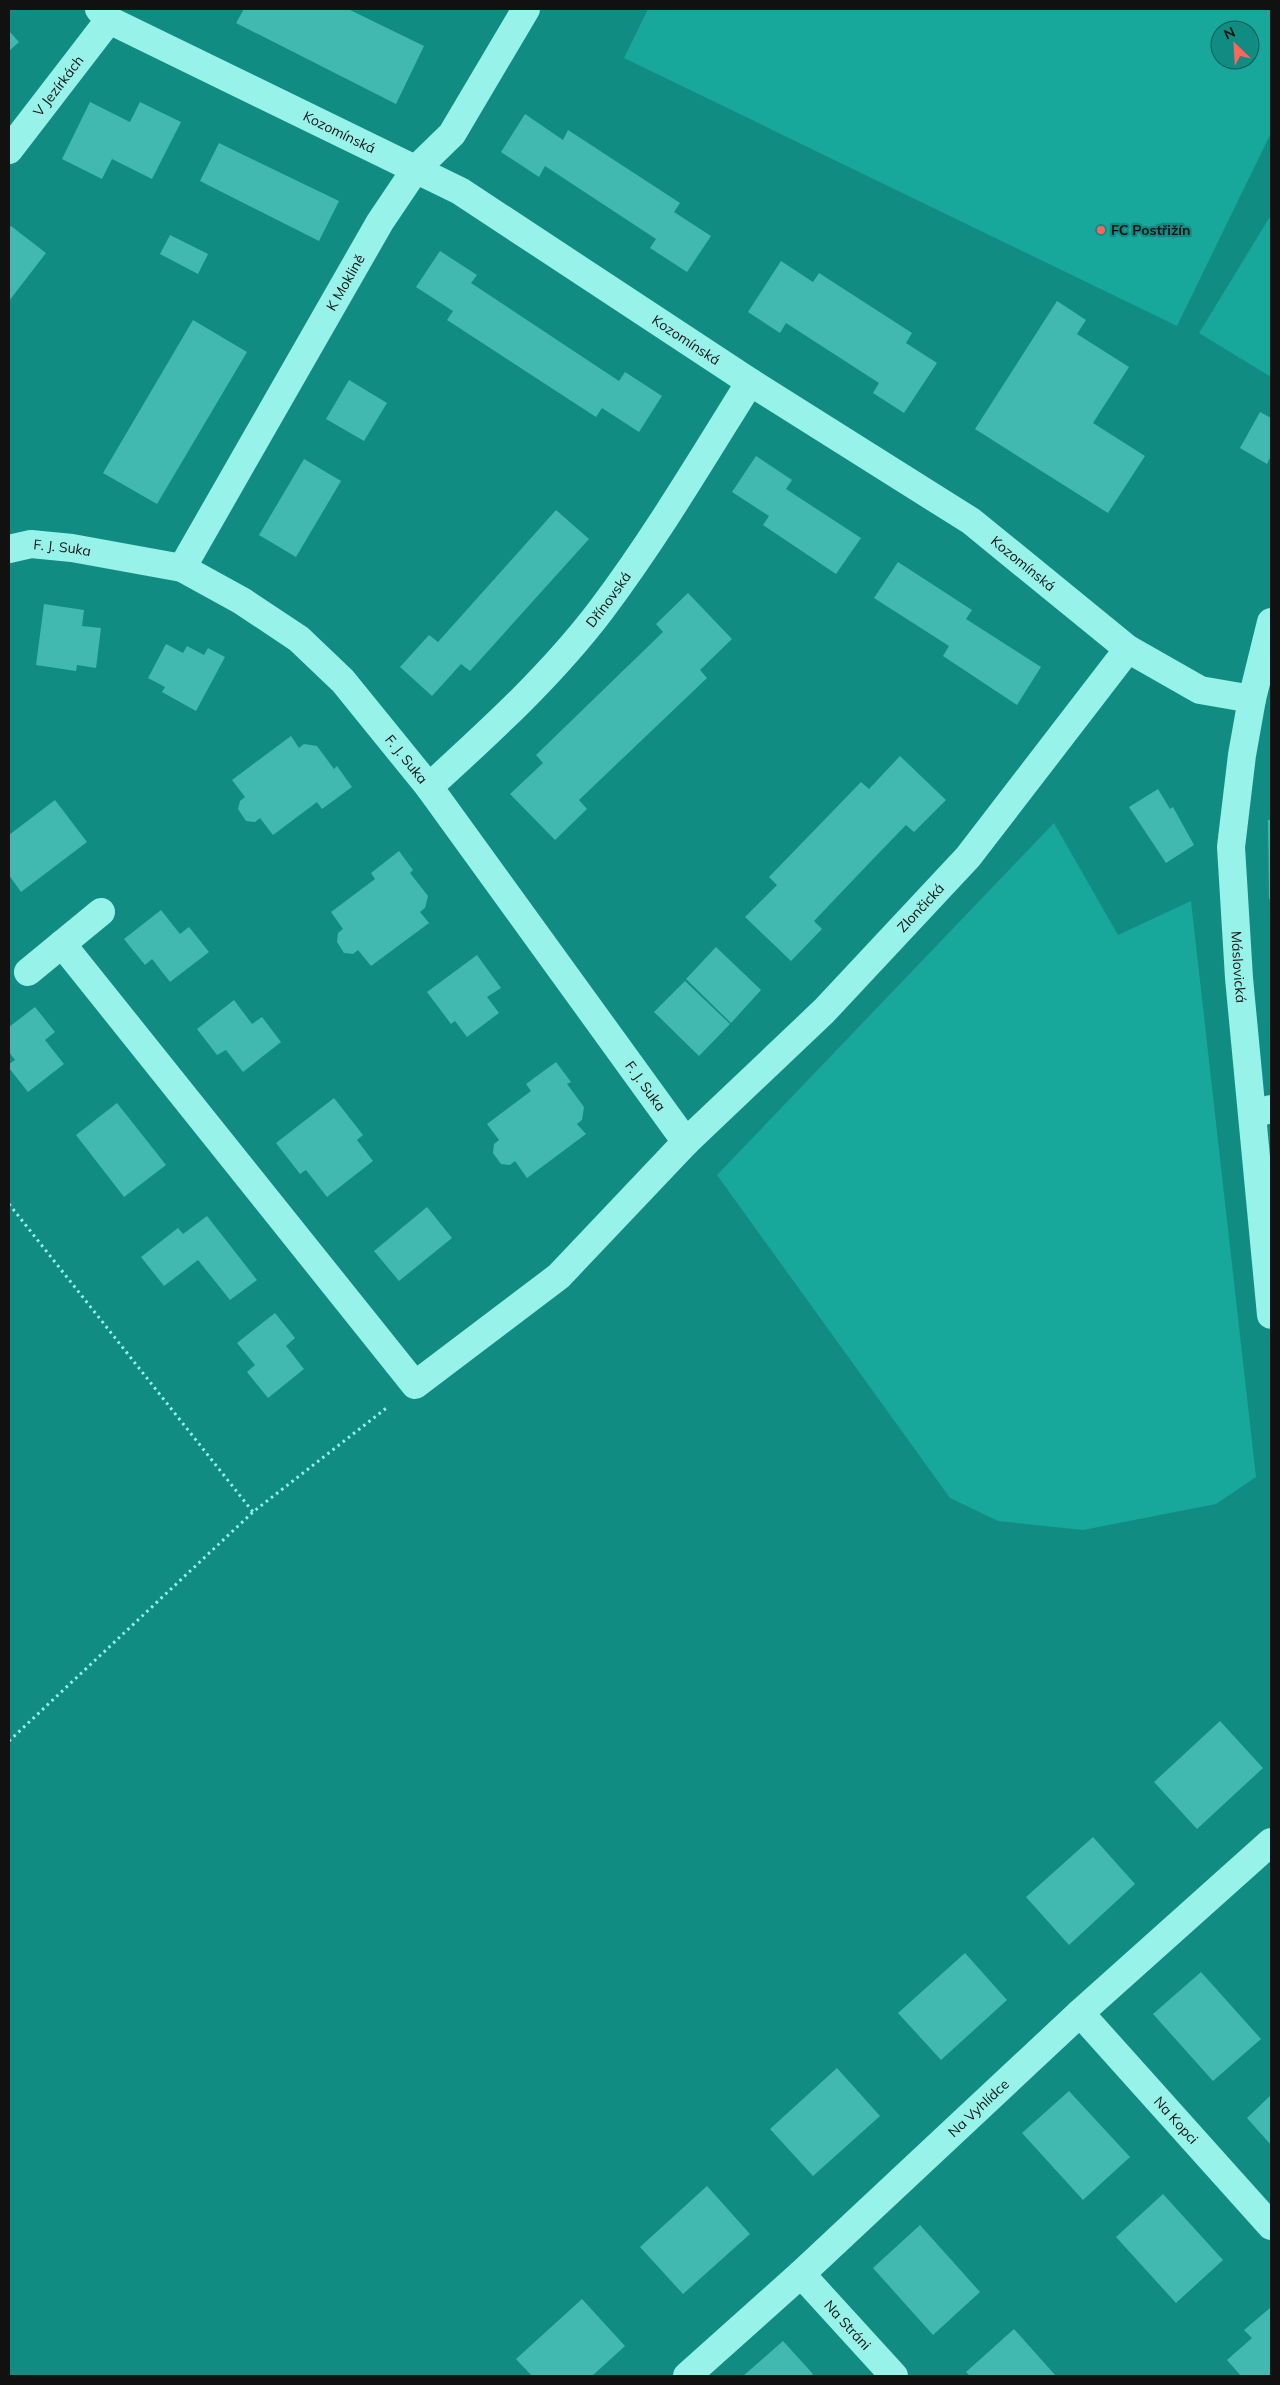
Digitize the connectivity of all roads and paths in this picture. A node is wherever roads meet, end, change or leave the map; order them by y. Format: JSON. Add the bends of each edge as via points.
{"nodes":[{"id":1,"x":526,"y":9,"type":"edge"},
{"id":2,"x":104,"y":15,"type":"edge"},
{"id":3,"x":9,"y":150,"type":"edge"},
{"id":4,"x":415,"y":170,"type":"junction"},
{"id":5,"x":750,"y":382,"type":"junction"},
{"id":6,"x":9,"y":549,"type":"edge"},
{"id":7,"x":182,"y":568,"type":"junction"},
{"id":8,"x":1271,"y":622,"type":"edge"},
{"id":9,"x":1128,"y":649,"type":"junction"},
{"id":10,"x":1252,"y":699,"type":"junction"},
{"id":11,"x":429,"y":787,"type":"junction"},
{"id":12,"x":101,"y":912,"type":"dead end"},
{"id":13,"x":62,"y":944,"type":"junction"},
{"id":14,"x":28,"y":972,"type":"dead end"},
{"id":15,"x":1262,"y":1112,"type":"edge"},
{"id":16,"x":686,"y":1142,"type":"junction"},
{"id":17,"x":9,"y":1204,"type":"edge"},
{"id":18,"x":1271,"y":1315,"type":"edge"},
{"id":19,"x":415,"y":1385,"type":"junction"},
{"id":20,"x":253,"y":1512,"type":"junction"},
{"id":21,"x":9,"y":1741,"type":"edge"},
{"id":22,"x":1271,"y":1842,"type":"edge"},
{"id":23,"x":1080,"y":2013,"type":"junction"},
{"id":24,"x":1271,"y":2226,"type":"edge"},
{"id":25,"x":801,"y":2274,"type":"junction"},
{"id":26,"x":687,"y":2376,"type":"edge"},
{"id":27,"x":894,"y":2376,"type":"edge"}],
"edges":[{"from":1,"to":4,"type":"street","name":"K Moklině","via":[[452,134]]},
{"from":2,"to":3,"type":"street","name":"V Jezírkách"},
{"from":2,"to":4,"type":"street","name":"Kozomínská"},
{"from":4,"to":5,"type":"street","name":"Kozomínská","via":[[460,191]]},
{"from":4,"to":7,"type":"street","name":"K Moklině","via":[[380,222]]},
{"from":5,"to":9,"type":"street","name":"Kozomínská","via":[[971,522]]},
{"from":5,"to":11,"type":"street","name":"Dřínovská","via":[[662,522],[600,611],[550,670]]},
{"from":6,"to":7,"type":"street","name":"F. J. Suka","via":[[31,544],[72,548]]},
{"from":7,"to":11,"type":"street","name":"F. J. Suka","via":[[242,600],[299,639],[343,681]]},
{"from":8,"to":10,"type":"street","name":"Máslovická"},
{"from":9,"to":10,"type":"street","name":"Kozomínská","via":[[1200,690]]},
{"from":9,"to":16,"type":"street","name":"Zlončická","via":[[968,857],[824,1011]]},
{"from":10,"to":15,"type":"street","name":"Máslovická","via":[[1231,847],[1239,978]]},
{"from":11,"to":16,"type":"street","name":"F. J. Suka"},
{"from":12,"to":13,"type":"street"},
{"from":13,"to":14,"type":"street"},
{"from":13,"to":19,"type":"street"},
{"from":15,"to":18,"type":"street","name":"Máslovická"},
{"from":16,"to":19,"type":"street","name":"Zlončická","via":[[559,1276]]},
{"from":17,"to":20,"type":"path"},
{"from":19,"to":20,"type":"path"},
{"from":20,"to":21,"type":"path"},
{"from":22,"to":23,"type":"street","name":"Na Vyhlídce"},
{"from":23,"to":24,"type":"street","name":"Na Kopci"},
{"from":23,"to":25,"type":"street","name":"Na Vyhlídce"},
{"from":25,"to":26,"type":"street","name":"Na Vyhlídce"},
{"from":25,"to":27,"type":"street","name":"Na Stráni"}]}
